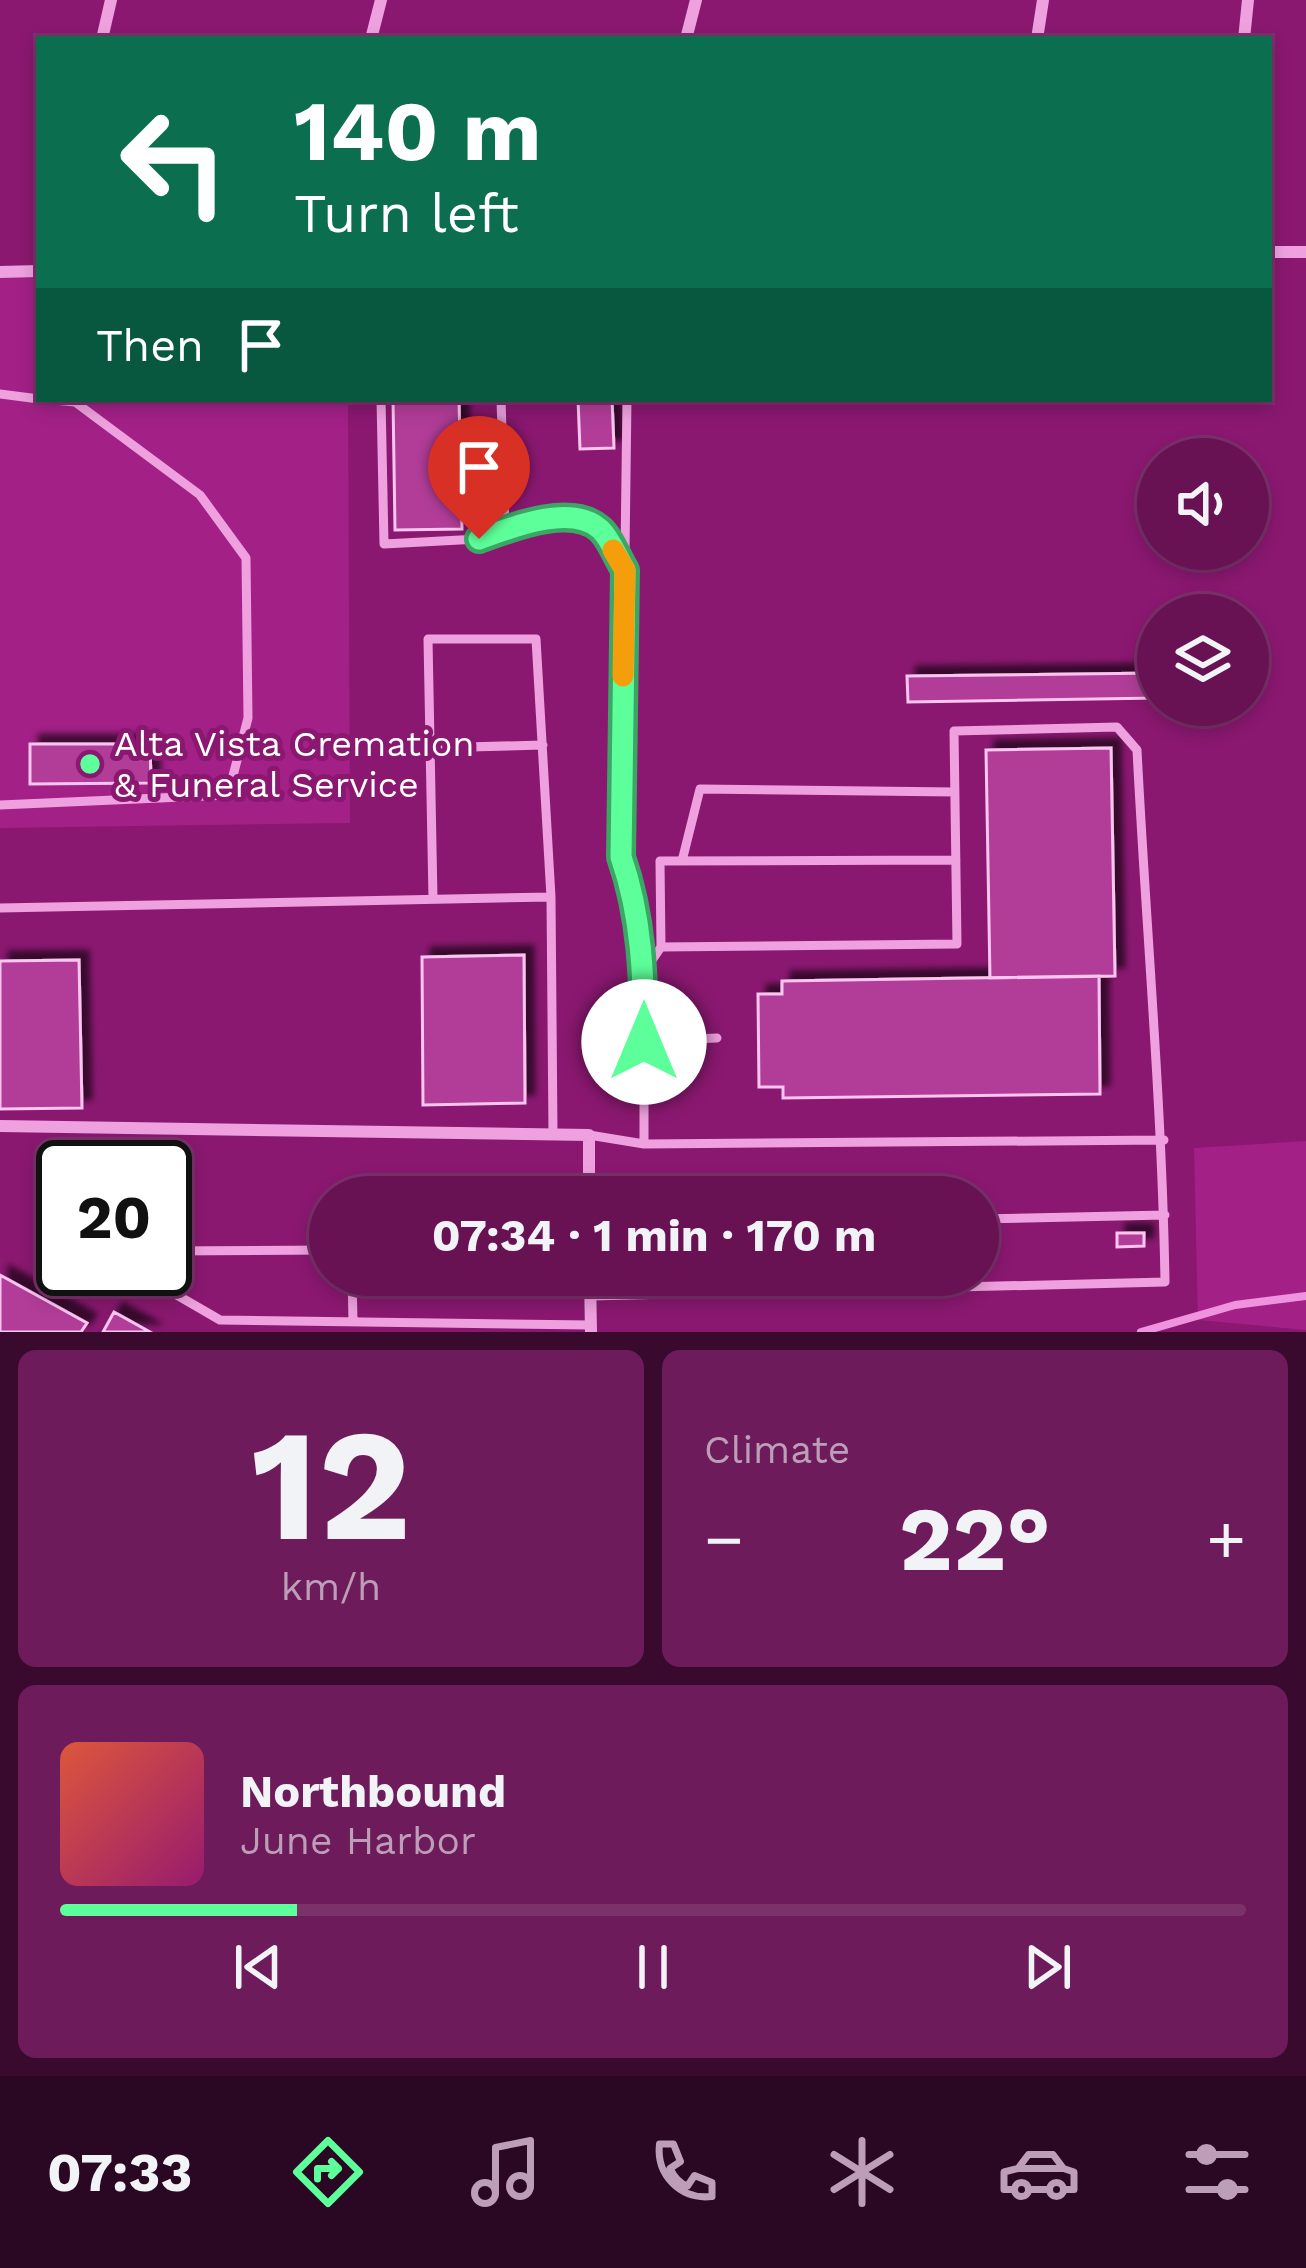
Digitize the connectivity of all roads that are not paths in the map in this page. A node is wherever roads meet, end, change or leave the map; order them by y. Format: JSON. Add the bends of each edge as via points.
{"nodes":[{"id":1,"x":111,"y":0,"type":"edge"},
{"id":2,"x":380,"y":0,"type":"edge"},
{"id":3,"x":696,"y":0,"type":"edge"},
{"id":4,"x":1043,"y":0,"type":"edge"},
{"id":5,"x":1248,"y":0,"type":"edge"},
{"id":6,"x":103,"y":36,"type":"edge"},
{"id":7,"x":372,"y":36,"type":"edge"},
{"id":8,"x":687,"y":36,"type":"edge"},
{"id":9,"x":1037,"y":36,"type":"edge"},
{"id":10,"x":1244,"y":36,"type":"edge"},
{"id":11,"x":1272,"y":252,"type":"edge"},
{"id":12,"x":1306,"y":252,"type":"edge"},
{"id":13,"x":36,"y":271,"type":"edge"},
{"id":14,"x":0,"y":272,"type":"edge"},
{"id":15,"x":0,"y":394,"type":"edge"},
{"id":16,"x":36,"y":398,"type":"edge"},
{"id":17,"x":75,"y":402,"type":"edge"},
{"id":18,"x":382,"y":402,"type":"edge"},
{"id":19,"x":501,"y":402,"type":"edge"},
{"id":20,"x":627,"y":402,"type":"edge"},
{"id":21,"x":506,"y":529,"type":"junction"},
{"id":22,"x":625,"y":570,"type":"junction"},
{"id":23,"x":543,"y":746,"type":"junction"},
{"id":24,"x":430,"y":748,"type":"junction"},
{"id":25,"x":955,"y":792,"type":"junction"},
{"id":26,"x":0,"y":805,"type":"edge"},
{"id":27,"x":956,"y":860,"type":"junction"},
{"id":28,"x":682,"y":861,"type":"junction"},
{"id":29,"x":551,"y":898,"type":"junction"},
{"id":30,"x":433,"y":899,"type":"junction"},
{"id":31,"x":0,"y":908,"type":"edge"},
{"id":32,"x":662,"y":947,"type":"junction"},
{"id":33,"x":644,"y":972,"type":"junction"},
{"id":34,"x":717,"y":1038,"type":"dead end"},
{"id":35,"x":644,"y":1042,"type":"junction"},
{"id":36,"x":0,"y":1126,"type":"edge"},
{"id":37,"x":553,"y":1134,"type":"junction"},
{"id":38,"x":589,"y":1135,"type":"junction"},
{"id":39,"x":1164,"y":1140,"type":"junction"},
{"id":40,"x":644,"y":1144,"type":"junction"},
{"id":41,"x":590,"y":1176,"type":"edge"},
{"id":42,"x":1165,"y":1215,"type":"junction"},
{"id":43,"x":999,"y":1219,"type":"edge"},
{"id":44,"x":309,"y":1250,"type":"edge"},
{"id":45,"x":192,"y":1251,"type":"edge"},
{"id":46,"x":999,"y":1286,"type":"edge"},
{"id":47,"x":179,"y":1296,"type":"edge"},
{"id":48,"x":352,"y":1296,"type":"edge"},
{"id":49,"x":590,"y":1296,"type":"edge"},
{"id":50,"x":352,"y":1322,"type":"junction"},
{"id":51,"x":591,"y":1329,"type":"edge"}],
"edges":[{"from":1,"to":6,"type":"street"},
{"from":2,"to":7,"type":"street"},
{"from":3,"to":8,"type":"street"},
{"from":4,"to":9,"type":"street"},
{"from":5,"to":10,"type":"street"},
{"from":11,"to":12,"type":"street"},
{"from":13,"to":14,"type":"street"},
{"from":15,"to":16,"type":"lane"},
{"from":17,"to":26,"type":"lane","via":[[200,495],[246,558],[248,718],[228,795]]},
{"from":18,"to":21,"type":"lane","via":[[384,544],[479,539]]},
{"from":19,"to":21,"type":"lane"},
{"from":20,"to":22,"type":"lane"},
{"from":21,"to":22,"type":"lane","via":[[583,519],[601,530]]},
{"from":22,"to":33,"type":"lane","via":[[621,857]]},
{"from":23,"to":24,"type":"lane"},
{"from":23,"to":24,"type":"lane","via":[[536,639],[428,639]]},
{"from":23,"to":29,"type":"lane"},
{"from":24,"to":30,"type":"lane"},
{"from":25,"to":27,"type":"lane"},
{"from":25,"to":28,"type":"lane","via":[[700,790]]},
{"from":25,"to":39,"type":"lane","via":[[954,731],[1117,727],[1137,750],[1151,1040]]},
{"from":27,"to":28,"type":"lane"},
{"from":27,"to":32,"type":"lane","via":[[957,944]]},
{"from":28,"to":32,"type":"lane","via":[[659,861]]},
{"from":29,"to":30,"type":"lane"},
{"from":29,"to":37,"type":"lane"},
{"from":30,"to":31,"type":"lane"},
{"from":32,"to":33,"type":"lane"},
{"from":33,"to":35,"type":"lane"},
{"from":34,"to":35,"type":"lane"},
{"from":35,"to":40,"type":"lane"},
{"from":36,"to":37,"type":"street"},
{"from":37,"to":38,"type":"street"},
{"from":38,"to":40,"type":"lane"},
{"from":38,"to":41,"type":"street"},
{"from":39,"to":40,"type":"lane"},
{"from":39,"to":42,"type":"lane"},
{"from":42,"to":43,"type":"lane"},
{"from":42,"to":46,"type":"lane","via":[[1166,1282]]},
{"from":44,"to":45,"type":"lane"},
{"from":47,"to":50,"type":"lane","via":[[220,1320]]},
{"from":48,"to":50,"type":"lane"},
{"from":49,"to":51,"type":"street"},
{"from":50,"to":51,"type":"lane"}]}
